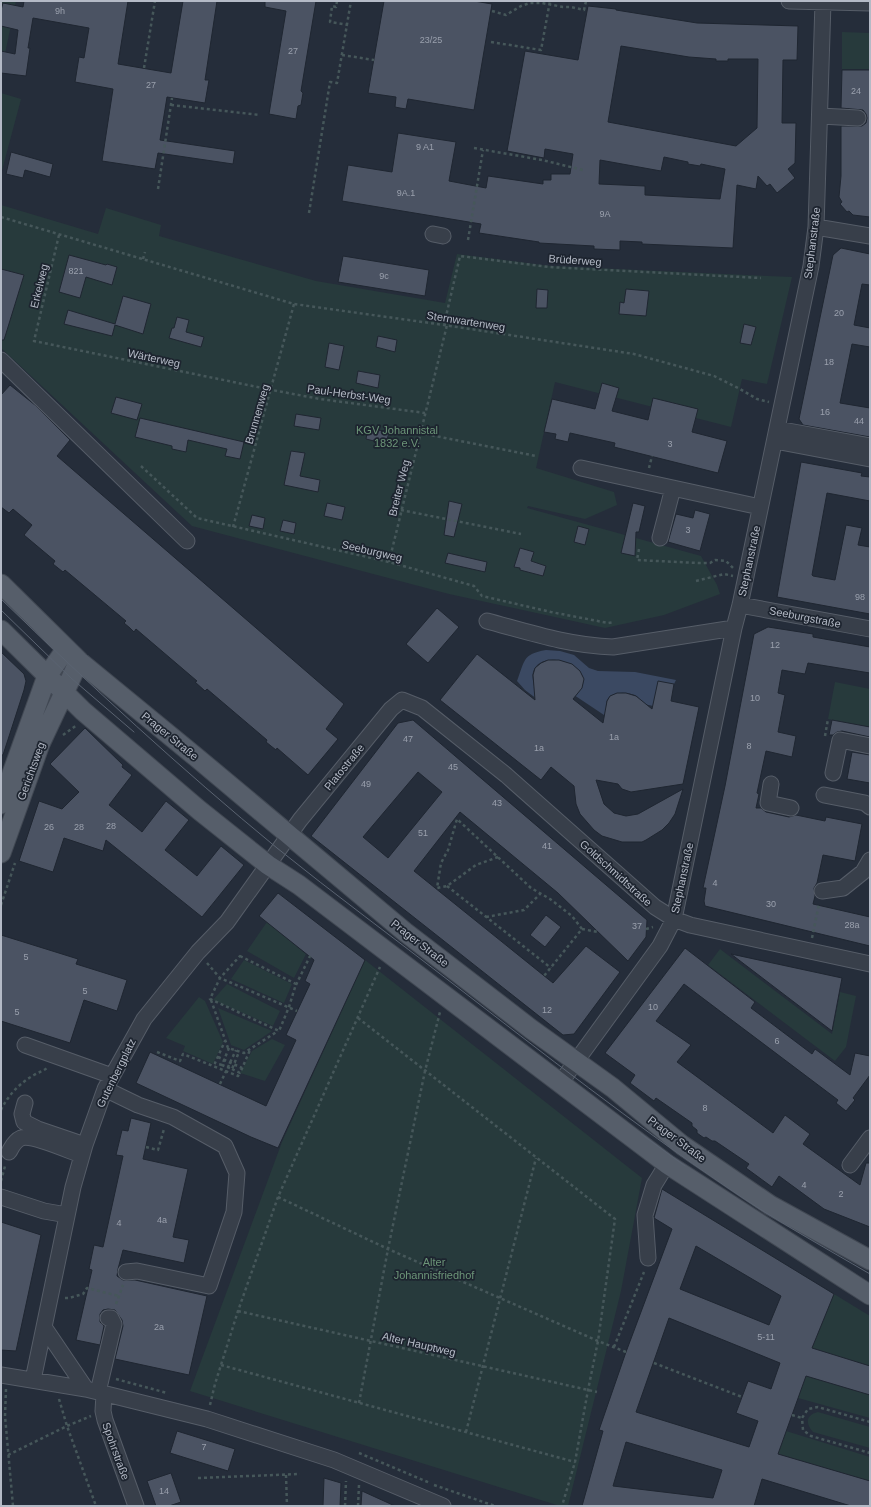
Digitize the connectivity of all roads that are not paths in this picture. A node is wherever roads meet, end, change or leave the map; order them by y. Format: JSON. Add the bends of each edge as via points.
{"nodes":[{"id":1,"x":789,"y":1,"type":"edge"},
{"id":2,"x":823,"y":2,"type":"edge"},
{"id":3,"x":870,"y":3,"type":"edge"},
{"id":4,"x":820,"y":116,"type":"junction"},
{"id":5,"x":864,"y":118,"type":"edge"},
{"id":6,"x":816,"y":227,"type":"junction"},
{"id":7,"x":870,"y":236,"type":"edge"},
{"id":8,"x":1,"y":360,"type":"edge"},
{"id":9,"x":776,"y":435,"type":"junction"},
{"id":10,"x":870,"y":446,"type":"edge"},
{"id":11,"x":870,"y":459,"type":"edge"},
{"id":12,"x":580,"y":468,"type":"dead end"},
{"id":13,"x":673,"y":488,"type":"junction"},
{"id":14,"x":760,"y":507,"type":"junction"},
{"id":15,"x":660,"y":538,"type":"dead end"},
{"id":16,"x":188,"y":541,"type":"dead end"},
{"id":17,"x":1,"y":584,"type":"edge"},
{"id":18,"x":740,"y":605,"type":"junction"},
{"id":19,"x":487,"y":622,"type":"dead end"},
{"id":20,"x":734,"y":628,"type":"junction"},
{"id":21,"x":870,"y":629,"type":"edge"},
{"id":22,"x":1,"y":630,"type":"edge"},
{"id":23,"x":73,"y":655,"type":"junction"},
{"id":24,"x":47,"y":676,"type":"junction"},
{"id":25,"x":64,"y":692,"type":"junction"},
{"id":26,"x":402,"y":700,"type":"joint"},
{"id":27,"x":870,"y":746,"type":"edge"},
{"id":28,"x":833,"y":773,"type":"dead end"},
{"id":29,"x":771,"y":784,"type":"dead end"},
{"id":30,"x":8,"y":795,"type":"edge"},
{"id":31,"x":824,"y":795,"type":"dead end"},
{"id":32,"x":870,"y":807,"type":"edge"},
{"id":33,"x":791,"y":808,"type":"dead end"},
{"id":34,"x":289,"y":836,"type":"junction"},
{"id":35,"x":1,"y":852,"type":"edge"},
{"id":36,"x":870,"y":860,"type":"edge"},
{"id":37,"x":268,"y":865,"type":"junction"},
{"id":38,"x":820,"y":898,"type":"road end"},
{"id":39,"x":674,"y":919,"type":"junction"},
{"id":40,"x":870,"y":964,"type":"edge"},
{"id":41,"x":25,"y":1045,"type":"dead end"},
{"id":42,"x":576,"y":1062,"type":"junction"},
{"id":43,"x":560,"y":1082,"type":"junction"},
{"id":44,"x":109,"y":1083,"type":"junction"},
{"id":45,"x":25,"y":1103,"type":"dead end"},
{"id":46,"x":870,"y":1138,"type":"edge"},
{"id":47,"x":83,"y":1150,"type":"junction"},
{"id":48,"x":8,"y":1157,"type":"road end"},
{"id":49,"x":667,"y":1164,"type":"junction"},
{"id":50,"x":850,"y":1165,"type":"dead end"},
{"id":51,"x":1,"y":1197,"type":"edge"},
{"id":52,"x":67,"y":1215,"type":"junction"},
{"id":53,"x":648,"y":1258,"type":"road end"},
{"id":54,"x":870,"y":1260,"type":"edge"},
{"id":55,"x":126,"y":1272,"type":"road end"},
{"id":56,"x":870,"y":1295,"type":"edge"},
{"id":57,"x":110,"y":1318,"type":"road end"},
{"id":58,"x":44,"y":1327,"type":"junction"},
{"id":59,"x":3,"y":1375,"type":"edge"},
{"id":60,"x":33,"y":1380,"type":"junction"},
{"id":61,"x":96,"y":1392,"type":"junction"},
{"id":62,"x":136,"y":1506,"type":"edge"},
{"id":63,"x":443,"y":1506,"type":"edge"}],
"edges":[{"from":1,"to":2,"type":"street"},
{"from":2,"to":3,"type":"street"},
{"from":2,"to":4,"type":"street","name":"Stephanstraße"},
{"from":4,"to":5,"type":"street"},
{"from":4,"to":6,"type":"street","name":"Stephanstraße"},
{"from":6,"to":7,"type":"street"},
{"from":6,"to":9,"type":"street","name":"Stephanstraße"},
{"from":8,"to":16,"type":"street"},
{"from":9,"to":10,"type":"street"},
{"from":9,"to":11,"type":"street"},
{"from":9,"to":14,"type":"street","name":"Stephanstraße"},
{"from":12,"to":13,"type":"street"},
{"from":13,"to":14,"type":"street"},
{"from":13,"to":15,"type":"street"},
{"from":14,"to":18,"type":"street","name":"Stephanstraße","via":[[739,577]]},
{"from":17,"to":23,"type":"main road","name":"Prager Straße"},
{"from":18,"to":20,"type":"street","name":"Stephanstraße"},
{"from":18,"to":21,"type":"street","name":"Seeburgstraße"},
{"from":19,"to":20,"type":"street","via":[[596,647],[613,647]]},
{"from":20,"to":39,"type":"street","name":"Stephanstraße"},
{"from":22,"to":24,"type":"main road"},
{"from":23,"to":24,"type":"main road","name":"Gerichtsweg"},
{"from":23,"to":25,"type":"main road","name":"Gerichtsweg"},
{"from":23,"to":34,"type":"main road","name":"Prager Straße"},
{"from":24,"to":25,"type":"main road"},
{"from":24,"to":30,"type":"main road","name":"Gerichtsweg"},
{"from":25,"to":30,"type":"main road","name":"Gerichtsweg","via":[[40,744]]},
{"from":25,"to":37,"type":"main road","via":[[199,810]]},
{"from":26,"to":34,"type":"street","name":"Platostraße","via":[[391,709]]},
{"from":26,"to":39,"type":"street","name":"Goldschmidtstraße","via":[[422,708],[506,775],[655,907]]},
{"from":27,"to":28,"type":"street","via":[[840,740]]},
{"from":29,"to":33,"type":"street","via":[[768,803]]},
{"from":30,"to":35,"type":"main road","name":"Gerichtsweg"},
{"from":31,"to":32,"type":"street","via":[[865,803]]},
{"from":34,"to":37,"type":"street","name":"Gutenbergplatz"},
{"from":34,"to":42,"type":"main road","name":"Prager Straße","via":[[404,932]]},
{"from":36,"to":38,"type":"street","via":[[863,872],[843,888]]},
{"from":37,"to":43,"type":"main road","via":[[299,885]]},
{"from":37,"to":44,"type":"street","name":"Gutenbergplatz","via":[[227,922],[198,952],[144,1019]]},
{"from":39,"to":40,"type":"street","name":"Goldschmidtstraße","via":[[690,925]]},
{"from":39,"to":42,"type":"street","name":"Stephanstraße","via":[[660,946]]},
{"from":41,"to":44,"type":"street","via":[[52,1054]]},
{"from":42,"to":43,"type":"street","name":"Stephanstraße"},
{"from":42,"to":54,"type":"main road","name":"Prager Straße","via":[[613,1088],[682,1145],[770,1205]]},
{"from":43,"to":49,"type":"main road"},
{"from":44,"to":47,"type":"street","name":"Gutenbergplatz"},
{"from":44,"to":55,"type":"street","via":[[138,1105],[168,1115],[225,1146],[237,1173],[234,1212],[209,1286],[137,1271]]},
{"from":45,"to":47,"type":"street","via":[[22,1114],[24,1122]]},
{"from":46,"to":50,"type":"street"},
{"from":47,"to":48,"type":"street","via":[[33,1138],[22,1138],[14,1142]]},
{"from":47,"to":52,"type":"street","name":"Gutenbergplatz"},
{"from":49,"to":53,"type":"street","via":[[654,1185],[645,1215]]},
{"from":49,"to":56,"type":"main road"},
{"from":51,"to":52,"type":"street","via":[[44,1211]]},
{"from":52,"to":58,"type":"street","name":"Gutenbergplatz"},
{"from":57,"to":61,"type":"street","name":"Spohrstraße","via":[[114,1324]]},
{"from":58,"to":60,"type":"street","name":"Gutenbergplatz"},
{"from":58,"to":61,"type":"street"},
{"from":59,"to":60,"type":"street"},
{"from":60,"to":61,"type":"street"},
{"from":61,"to":62,"type":"street","name":"Spohrstraße"},
{"from":61,"to":63,"type":"street","via":[[207,1419],[353,1468]]}]}
